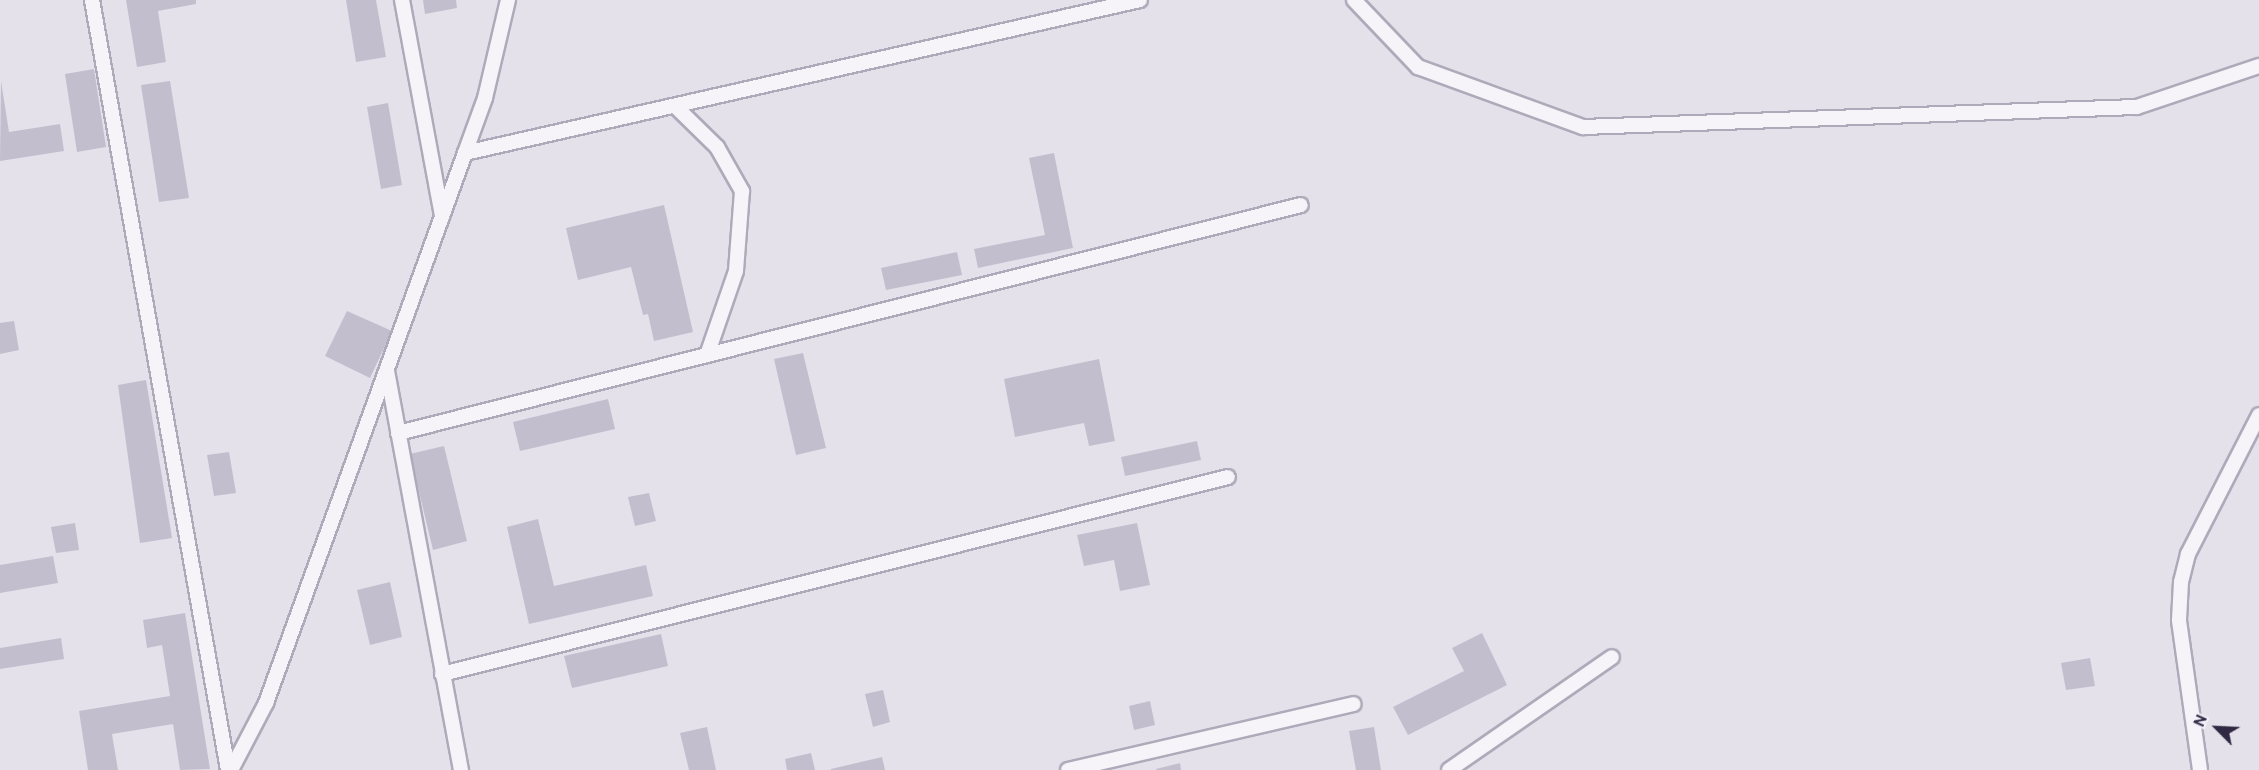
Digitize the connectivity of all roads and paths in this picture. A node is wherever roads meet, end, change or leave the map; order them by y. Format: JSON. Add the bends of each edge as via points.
{"nodes":[{"id":1,"x":92,"y":0,"type":"edge"},
{"id":2,"x":402,"y":0,"type":"edge"},
{"id":3,"x":508,"y":0,"type":"edge"},
{"id":4,"x":1140,"y":0,"type":"edge"},
{"id":5,"x":1354,"y":0,"type":"edge"},
{"id":6,"x":2259,"y":66,"type":"edge"},
{"id":7,"x":675,"y":106,"type":"junction"},
{"id":8,"x":465,"y":153,"type":"junction"},
{"id":9,"x":1301,"y":205,"type":"dead end"},
{"id":10,"x":442,"y":216,"type":"junction"},
{"id":11,"x":707,"y":355,"type":"junction"},
{"id":12,"x":387,"y":369,"type":"junction"},
{"id":13,"x":2259,"y":415,"type":"edge"},
{"id":14,"x":398,"y":433,"type":"junction"},
{"id":15,"x":1228,"y":477,"type":"dead end"},
{"id":16,"x":1612,"y":657,"type":"dead end"},
{"id":17,"x":442,"y":674,"type":"junction"},
{"id":18,"x":1353,"y":704,"type":"dead end"},
{"id":19,"x":229,"y":770,"type":"edge"},
{"id":20,"x":461,"y":770,"type":"edge"},
{"id":21,"x":1068,"y":770,"type":"edge"},
{"id":22,"x":1449,"y":770,"type":"edge"},
{"id":23,"x":2200,"y":770,"type":"edge"}],
"edges":[{"from":1,"to":19,"type":"lane"},
{"from":2,"to":10,"type":"lane"},
{"from":3,"to":8,"type":"lane","via":[[485,98]]},
{"from":4,"to":7,"type":"lane"},
{"from":5,"to":6,"type":"lane","via":[[1418,67],[1583,127],[2137,107]]},
{"from":7,"to":8,"type":"lane"},
{"from":7,"to":11,"type":"lane","via":[[717,147],[742,190],[736,271]]},
{"from":8,"to":10,"type":"lane"},
{"from":9,"to":11,"type":"lane"},
{"from":10,"to":12,"type":"lane"},
{"from":11,"to":14,"type":"lane"},
{"from":12,"to":14,"type":"lane"},
{"from":12,"to":19,"type":"lane","via":[[266,703]]},
{"from":13,"to":23,"type":"lane","via":[[2188,554],[2181,582],[2179,620]]},
{"from":14,"to":17,"type":"lane"},
{"from":15,"to":17,"type":"lane"},
{"from":16,"to":22,"type":"lane"},
{"from":17,"to":20,"type":"lane"},
{"from":18,"to":21,"type":"lane"}]}
